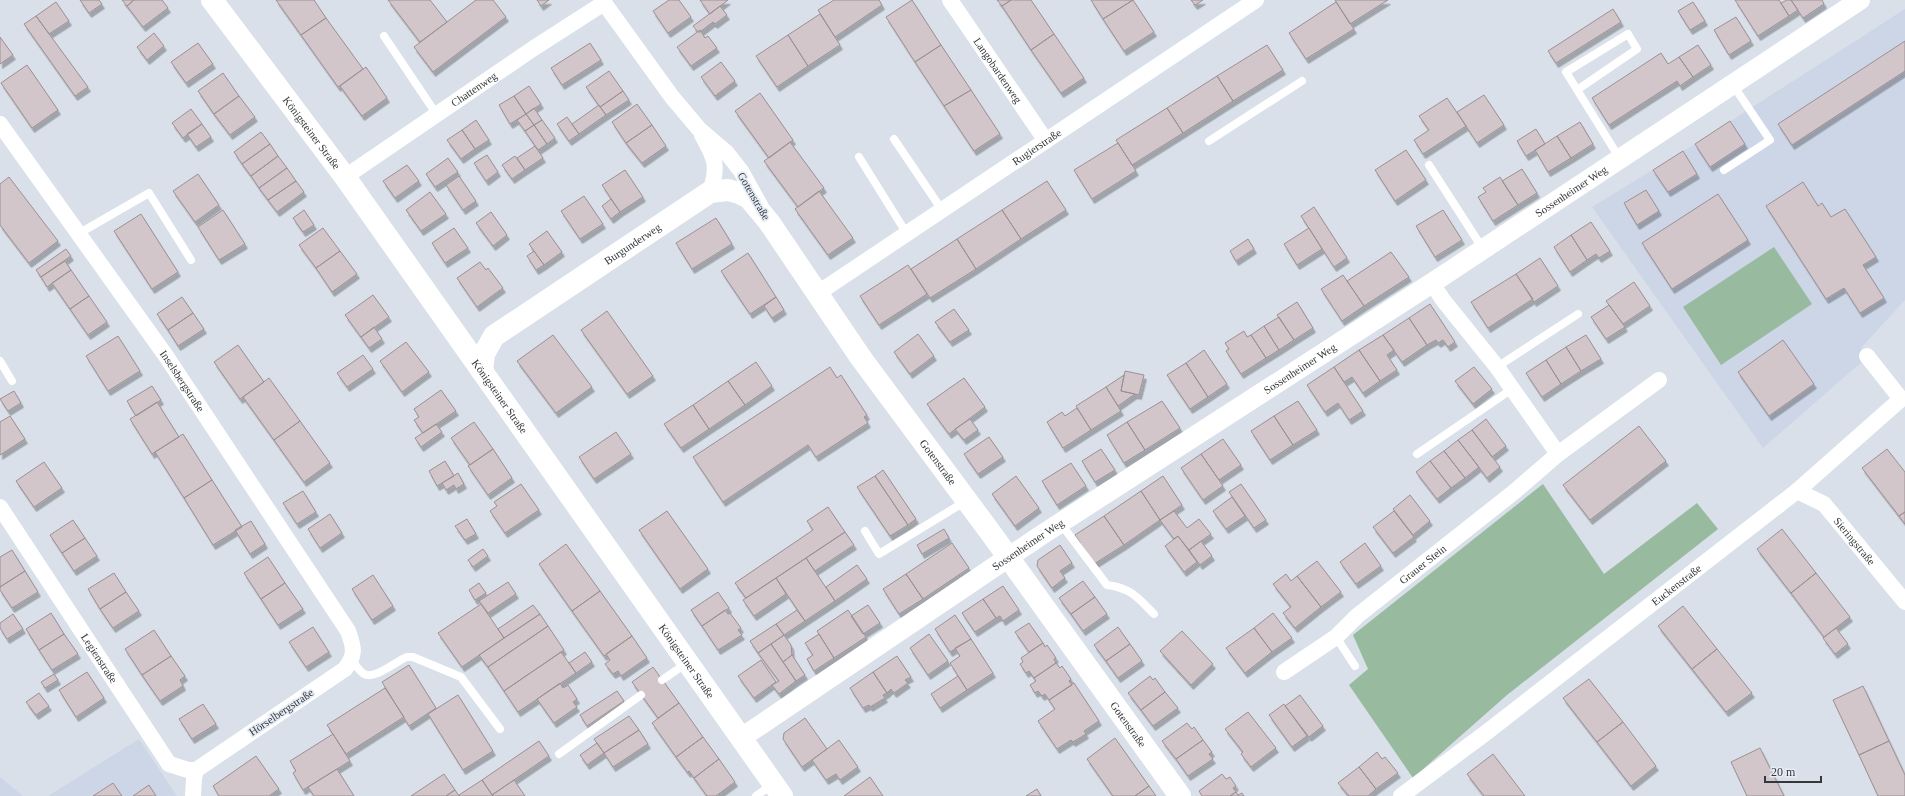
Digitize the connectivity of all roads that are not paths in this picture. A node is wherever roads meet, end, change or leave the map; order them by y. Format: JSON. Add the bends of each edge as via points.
{"nodes":[{"id":1,"x":212,"y":0,"type":"edge"},
{"id":2,"x":950,"y":0,"type":"edge"},
{"id":3,"x":1860,"y":0,"type":"edge"},
{"id":4,"x":1253,"y":1,"type":"edge"},
{"id":5,"x":603,"y":2,"type":"edge"},
{"id":6,"x":384,"y":36,"type":"dead end"},
{"id":7,"x":1302,"y":81,"type":"dead end"},
{"id":8,"x":1733,"y":85,"type":"junction"},
{"id":9,"x":1577,"y":90,"type":"junction"},
{"id":10,"x":437,"y":116,"type":"junction"},
{"id":11,"x":0,"y":124,"type":"edge"},
{"id":12,"x":699,"y":129,"type":"junction"},
{"id":13,"x":894,"y":139,"type":"dead end"},
{"id":14,"x":1046,"y":141,"type":"junction"},
{"id":15,"x":1209,"y":141,"type":"dead end"},
{"id":16,"x":859,"y":157,"type":"dead end"},
{"id":17,"x":1620,"y":160,"type":"junction"},
{"id":18,"x":1429,"y":165,"type":"dead end"},
{"id":19,"x":1724,"y":170,"type":"dead end"},
{"id":20,"x":345,"y":177,"type":"junction"},
{"id":21,"x":710,"y":192,"type":"junction"},
{"id":22,"x":942,"y":210,"type":"junction"},
{"id":23,"x":769,"y":222,"type":"junction"},
{"id":24,"x":78,"y":234,"type":"junction"},
{"id":25,"x":907,"y":234,"type":"junction"},
{"id":26,"x":1484,"y":249,"type":"junction"},
{"id":27,"x":191,"y":260,"type":"dead end"},
{"id":28,"x":1432,"y":283,"type":"junction"},
{"id":29,"x":818,"y":293,"type":"junction"},
{"id":30,"x":1578,"y":314,"type":"dead end"},
{"id":31,"x":454,"y":331,"type":"junction"},
{"id":32,"x":494,"y":336,"type":"junction"},
{"id":33,"x":1867,"y":356,"type":"dead end"},
{"id":34,"x":0,"y":360,"type":"edge"},
{"id":35,"x":1497,"y":367,"type":"junction"},
{"id":36,"x":482,"y":371,"type":"junction"},
{"id":37,"x":1659,"y":380,"type":"dead end"},
{"id":38,"x":12,"y":381,"type":"dead end"},
{"id":39,"x":1512,"y":389,"type":"junction"},
{"id":40,"x":1417,"y":454,"type":"dead end"},
{"id":41,"x":1558,"y":454,"type":"junction"},
{"id":42,"x":1797,"y":491,"type":"junction"},
{"id":43,"x":966,"y":500,"type":"junction"},
{"id":44,"x":0,"y":507,"type":"edge"},
{"id":45,"x":1060,"y":523,"type":"junction"},
{"id":46,"x":865,"y":531,"type":"dead end"},
{"id":47,"x":1008,"y":557,"type":"junction"},
{"id":48,"x":1905,"y":602,"type":"edge"},
{"id":49,"x":1154,"y":614,"type":"dead end"},
{"id":50,"x":1336,"y":637,"type":"junction"},
{"id":51,"x":352,"y":652,"type":"junction"},
{"id":52,"x":688,"y":662,"type":"junction"},
{"id":53,"x":1355,"y":666,"type":"dead end"},
{"id":54,"x":1284,"y":672,"type":"dead end"},
{"id":55,"x":662,"y":680,"type":"dead end"},
{"id":56,"x":641,"y":695,"type":"dead end"},
{"id":57,"x":500,"y":729,"type":"dead end"},
{"id":58,"x":741,"y":738,"type":"junction"},
{"id":59,"x":559,"y":754,"type":"dead end"},
{"id":60,"x":196,"y":770,"type":"junction"},
{"id":61,"x":778,"y":790,"type":"edge"},
{"id":62,"x":193,"y":796,"type":"edge"},
{"id":63,"x":756,"y":796,"type":"edge"},
{"id":64,"x":1180,"y":796,"type":"edge"},
{"id":65,"x":1401,"y":796,"type":"edge"}],
"edges":[{"from":1,"to":20,"type":"main road","name":"Königsteiner Straße"},
{"from":2,"to":14,"type":"street","name":"Langobardenweg"},
{"from":3,"to":8,"type":"street","name":"Sossenheimer Weg"},
{"from":4,"to":14,"type":"street","name":"Rugierstraße"},
{"from":5,"to":10,"type":"street","name":"Chattenweg"},
{"from":5,"to":12,"type":"street","name":"Gotenstraße","via":[[672,97]]},
{"from":6,"to":10,"type":"lane"},
{"from":7,"to":15,"type":"lane"},
{"from":8,"to":17,"type":"street","name":"Sossenheimer Weg"},
{"from":8,"to":19,"type":"lane","via":[[1770,140]]},
{"from":9,"to":9,"type":"lane","via":[[1566,72],[1628,34],[1637,49]]},
{"from":9,"to":17,"type":"lane"},
{"from":10,"to":20,"type":"street","name":"Chattenweg"},
{"from":11,"to":24,"type":"street","name":"Inselsbergstraße"},
{"from":12,"to":21,"type":"street","name":"Gotenstraße","via":[[715,159]]},
{"from":12,"to":23,"type":"street","name":"Gotenstraße","via":[[726,152]]},
{"from":13,"to":22,"type":"lane"},
{"from":14,"to":22,"type":"street","name":"Rugierstraße"},
{"from":16,"to":25,"type":"lane"},
{"from":17,"to":26,"type":"street","name":"Sossenheimer Weg"},
{"from":18,"to":26,"type":"lane"},
{"from":20,"to":31,"type":"main road","name":"Königsteiner Straße"},
{"from":21,"to":23,"type":"main road","name":"Burgunderweg","via":[[728,190],[749,198]]},
{"from":21,"to":32,"type":"main road","name":"Burgunderweg"},
{"from":22,"to":25,"type":"street","name":"Rugierstraße"},
{"from":23,"to":29,"type":"main road","name":"Gotenstraße"},
{"from":24,"to":27,"type":"lane","via":[[149,193]]},
{"from":24,"to":51,"type":"street","name":"Inselsbergstraße","via":[[166,356],[348,631]]},
{"from":25,"to":29,"type":"street","name":"Rugierstraße"},
{"from":26,"to":28,"type":"street","name":"Sossenheimer Weg"},
{"from":28,"to":35,"type":"street"},
{"from":28,"to":45,"type":"street","name":"Sossenheimer Weg"},
{"from":29,"to":43,"type":"main road","name":"Gotenstraße","via":[[861,358]]},
{"from":30,"to":35,"type":"lane"},
{"from":31,"to":32,"type":"main road","via":[[477,337]]},
{"from":31,"to":36,"type":"main road","name":"Königsteiner Straße"},
{"from":32,"to":36,"type":"main road","via":[[484,354]]},
{"from":33,"to":42,"type":"street","name":"Euckenstraße","via":[[1901,399]]},
{"from":34,"to":38,"type":"lane"},
{"from":35,"to":39,"type":"street"},
{"from":36,"to":52,"type":"main road","name":"Königsteiner Straße"},
{"from":37,"to":41,"type":"street","name":"Grauer Stein"},
{"from":39,"to":40,"type":"lane"},
{"from":39,"to":41,"type":"street"},
{"from":41,"to":50,"type":"street","name":"Grauer Stein","via":[[1357,616]]},
{"from":42,"to":48,"type":"street","name":"Sieringstraße","via":[[1824,504]]},
{"from":42,"to":65,"type":"street","name":"Euckenstraße"},
{"from":43,"to":46,"type":"lane","via":[[879,554]]},
{"from":43,"to":47,"type":"main road","name":"Gotenstraße"},
{"from":44,"to":60,"type":"street","name":"Legienstraße","via":[[170,764]]},
{"from":45,"to":47,"type":"street","name":"Sossenheimer Weg"},
{"from":45,"to":49,"type":"lane","via":[[1107,585],[1132,592]]},
{"from":47,"to":58,"type":"street","name":"Sossenheimer Weg"},
{"from":47,"to":64,"type":"main road","name":"Gotenstraße"},
{"from":50,"to":53,"type":"lane"},
{"from":50,"to":54,"type":"street","name":"Grauer Stein"},
{"from":51,"to":57,"type":"lane","via":[[361,672],[370,676],[407,657],[456,674],[465,681]]},
{"from":51,"to":60,"type":"street","name":"Hörselbergstraße","via":[[345,668]]},
{"from":52,"to":55,"type":"lane"},
{"from":52,"to":58,"type":"main road","name":"Königsteiner Straße"},
{"from":56,"to":59,"type":"lane"},
{"from":58,"to":61,"type":"main road","name":"Königsteiner Straße"},
{"from":60,"to":62,"type":"street"},
{"from":61,"to":63,"type":"lane"}]}
